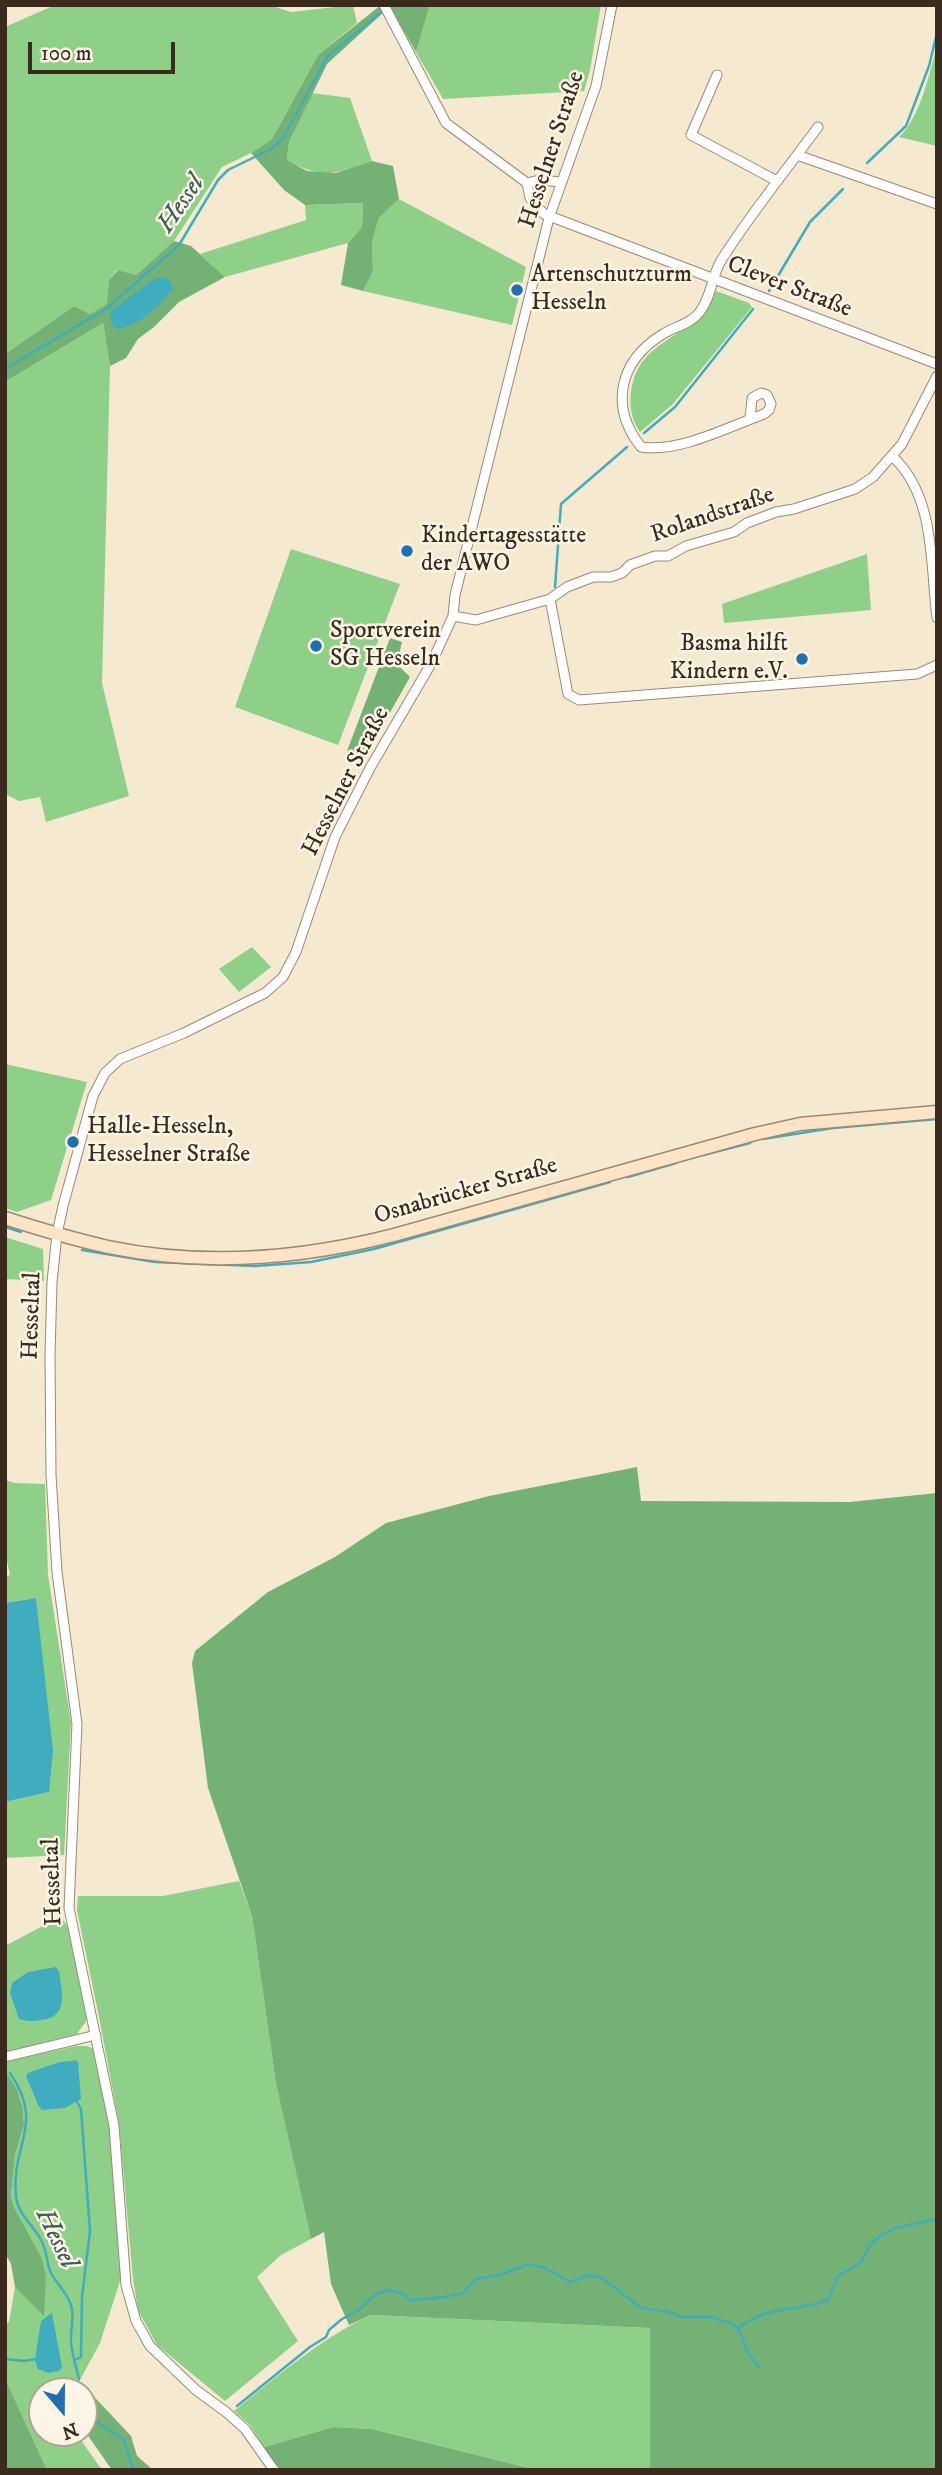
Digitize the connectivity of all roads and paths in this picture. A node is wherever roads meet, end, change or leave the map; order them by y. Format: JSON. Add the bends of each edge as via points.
{"nodes":[{"id":1,"x":612,"y":5,"type":"edge"},
{"id":2,"x":386,"y":9,"type":"edge"},
{"id":3,"x":717,"y":75,"type":"dead end"},
{"id":4,"x":818,"y":127,"type":"dead end"},
{"id":5,"x":797,"y":155,"type":"junction"},
{"id":6,"x":561,"y":181,"type":"junction"},
{"id":7,"x":777,"y":181,"type":"junction"},
{"id":8,"x":527,"y":183,"type":"junction"},
{"id":9,"x":937,"y":204,"type":"edge"},
{"id":10,"x":549,"y":218,"type":"junction"},
{"id":11,"x":713,"y":280,"type":"junction"},
{"id":12,"x":937,"y":364,"type":"edge"},
{"id":13,"x":937,"y":376,"type":"edge"},
{"id":14,"x":750,"y":419,"type":"dead end"},
{"id":15,"x":892,"y":456,"type":"junction"},
{"id":16,"x":550,"y":599,"type":"junction"},
{"id":17,"x":453,"y":616,"type":"junction"},
{"id":18,"x":937,"y":618,"type":"edge"},
{"id":19,"x":937,"y":665,"type":"edge"},
{"id":20,"x":937,"y":1112,"type":"edge"},
{"id":21,"x":5,"y":1218,"type":"edge"},
{"id":22,"x":57,"y":1234,"type":"junction"},
{"id":23,"x":96,"y":2035,"type":"junction"},
{"id":24,"x":5,"y":2057,"type":"edge"},
{"id":25,"x":274,"y":2470,"type":"edge"}],
"edges":[{"from":1,"to":6,"type":"street","name":"Hesselner Straße","via":[[596,86]]},
{"from":2,"to":8,"type":"street","via":[[446,123]]},
{"from":3,"to":7,"type":"street","via":[[691,135]]},
{"from":4,"to":5,"type":"street"},
{"from":5,"to":7,"type":"street"},
{"from":5,"to":9,"type":"street"},
{"from":6,"to":8,"type":"street"},
{"from":6,"to":10,"type":"street","name":"Hesselner Straße"},
{"from":7,"to":11,"type":"street","via":[[720,262]]},
{"from":8,"to":10,"type":"street","via":[[530,198]]},
{"from":10,"to":11,"type":"street","name":"Clever Straße"},
{"from":10,"to":17,"type":"street","name":"Hesselner Straße"},
{"from":11,"to":12,"type":"street","name":"Clever Straße"},
{"from":11,"to":14,"type":"street","via":[[698,315],[641,350],[626,372],[621,391],[628,429],[640,447],[656,449]]},
{"from":13,"to":15,"type":"street","name":"Rolandstraße"},
{"from":15,"to":16,"type":"street","name":"Rolandstraße","via":[[855,489],[776,512],[668,556],[629,565],[611,577],[593,577]]},
{"from":15,"to":18,"type":"street","via":[[902,466],[925,515]]},
{"from":16,"to":17,"type":"street","name":"Rolandstraße","via":[[477,620]]},
{"from":16,"to":19,"type":"street","via":[[568,694],[579,700],[917,674]]},
{"from":17,"to":22,"type":"street","name":"Hesselner Straße","via":[[335,837],[283,977],[265,993],[120,1059],[105,1073],[93,1096]]},
{"from":20,"to":22,"type":"main road","name":"Osnabrücker Straße","via":[[800,1124],[755,1134],[394,1235],[311,1253],[255,1258],[156,1254]]},
{"from":21,"to":22,"type":"main road","name":"Osnabrücker Straße"},
{"from":22,"to":23,"type":"street","name":"Hesseltal","via":[[50,1336],[51,1475],[57,1572],[77,1724],[69,1908]]},
{"from":23,"to":24,"type":"street"},
{"from":23,"to":25,"type":"street","name":"Hesseltal","via":[[114,2126],[126,2285],[136,2321],[150,2346],[245,2429]]}]}
